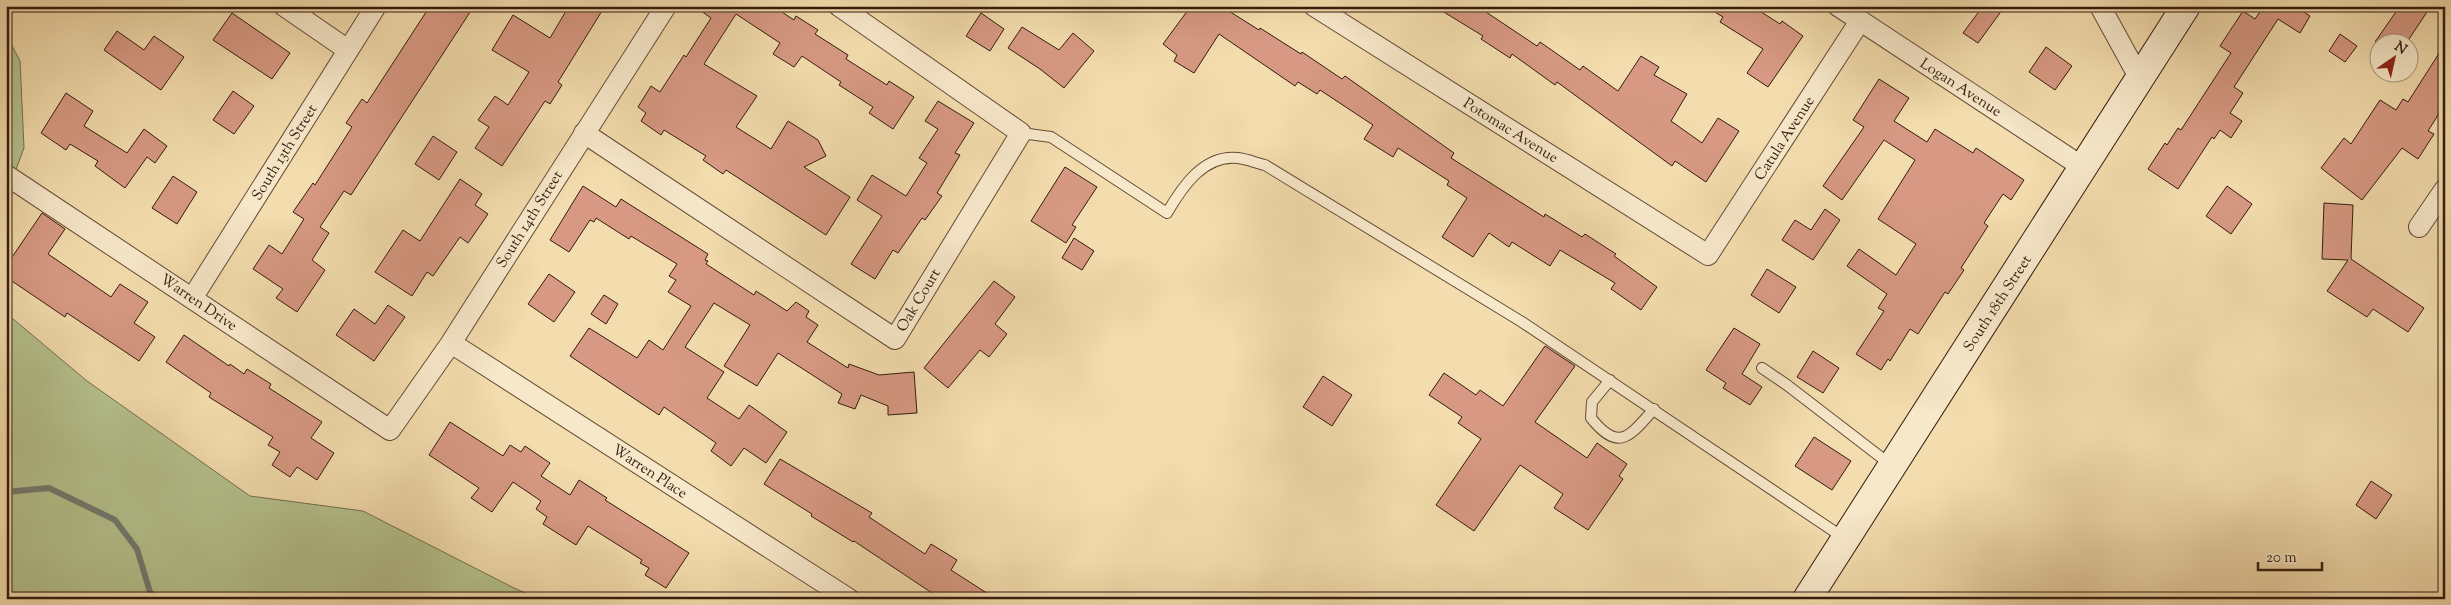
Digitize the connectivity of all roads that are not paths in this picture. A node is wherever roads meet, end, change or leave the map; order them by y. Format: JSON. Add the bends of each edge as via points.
{"nodes":[{"id":1,"x":284,"y":6,"type":"edge"},
{"id":2,"x":376,"y":6,"type":"edge"},
{"id":3,"x":666,"y":6,"type":"edge"},
{"id":4,"x":839,"y":6,"type":"edge"},
{"id":5,"x":1314,"y":6,"type":"edge"},
{"id":6,"x":1838,"y":6,"type":"edge"},
{"id":7,"x":2100,"y":6,"type":"edge"},
{"id":8,"x":2186,"y":6,"type":"edge"},
{"id":9,"x":1860,"y":21,"type":"junction"},
{"id":10,"x":348,"y":50,"type":"junction"},
{"id":11,"x":2140,"y":79,"type":"junction"},
{"id":12,"x":584,"y":132,"type":"junction"},
{"id":13,"x":1021,"y":132,"type":"junction"},
{"id":14,"x":2084,"y":168,"type":"junction"},
{"id":15,"x":6,"y":175,"type":"edge"},
{"id":16,"x":2445,"y":189,"type":"edge"},
{"id":17,"x":2420,"y":227,"type":"dead end"},
{"id":18,"x":1708,"y":255,"type":"joint"},
{"id":19,"x":193,"y":297,"type":"junction"},
{"id":20,"x":451,"y":343,"type":"junction"},
{"id":21,"x":1762,"y":368,"type":"dead end"},
{"id":22,"x":1610,"y":380,"type":"junction"},
{"id":23,"x":1654,"y":409,"type":"junction"},
{"id":24,"x":390,"y":430,"type":"joint"},
{"id":25,"x":1892,"y":465,"type":"junction"},
{"id":26,"x":1844,"y":539,"type":"junction"},
{"id":27,"x":848,"y":599,"type":"edge"},
{"id":28,"x":1807,"y":599,"type":"edge"}],
"edges":[{"from":1,"to":10,"type":"street"},
{"from":2,"to":10,"type":"street","name":"South 13th Street"},
{"from":3,"to":12,"type":"street","name":"South 14th Street"},
{"from":4,"to":13,"type":"street"},
{"from":5,"to":18,"type":"street","name":"Potomac Avenue"},
{"from":6,"to":9,"type":"street","name":"Logan Avenue"},
{"from":7,"to":11,"type":"street"},
{"from":8,"to":11,"type":"main road","name":"South 18th Street"},
{"from":9,"to":14,"type":"street","name":"Logan Avenue"},
{"from":9,"to":18,"type":"street","name":"Catula Avenue"},
{"from":10,"to":19,"type":"street","name":"South 13th Street"},
{"from":11,"to":14,"type":"main road","name":"South 18th Street"},
{"from":12,"to":13,"type":"street","name":"Oak Court","via":[[895,339]]},
{"from":12,"to":20,"type":"street","name":"South 14th Street"},
{"from":13,"to":22,"type":"lane","via":[[1051,137],[1167,213],[1199,170],[1218,160],[1238,158],[1265,166],[1522,322]]},
{"from":14,"to":25,"type":"main road","name":"South 18th Street"},
{"from":15,"to":19,"type":"street","name":"Warren Drive"},
{"from":16,"to":17,"type":"street"},
{"from":19,"to":24,"type":"street","name":"Warren Drive"},
{"from":20,"to":24,"type":"street","name":"South 14th Street"},
{"from":20,"to":27,"type":"street","name":"Warren Place"},
{"from":21,"to":25,"type":"lane"},
{"from":22,"to":23,"type":"lane"},
{"from":22,"to":23,"type":"lane","via":[[1592,402],[1591,418],[1602,432],[1614,438],[1627,436]]},
{"from":23,"to":26,"type":"lane"},
{"from":25,"to":26,"type":"main road","name":"South 18th Street"},
{"from":26,"to":28,"type":"main road","name":"South 18th Street"}]}
